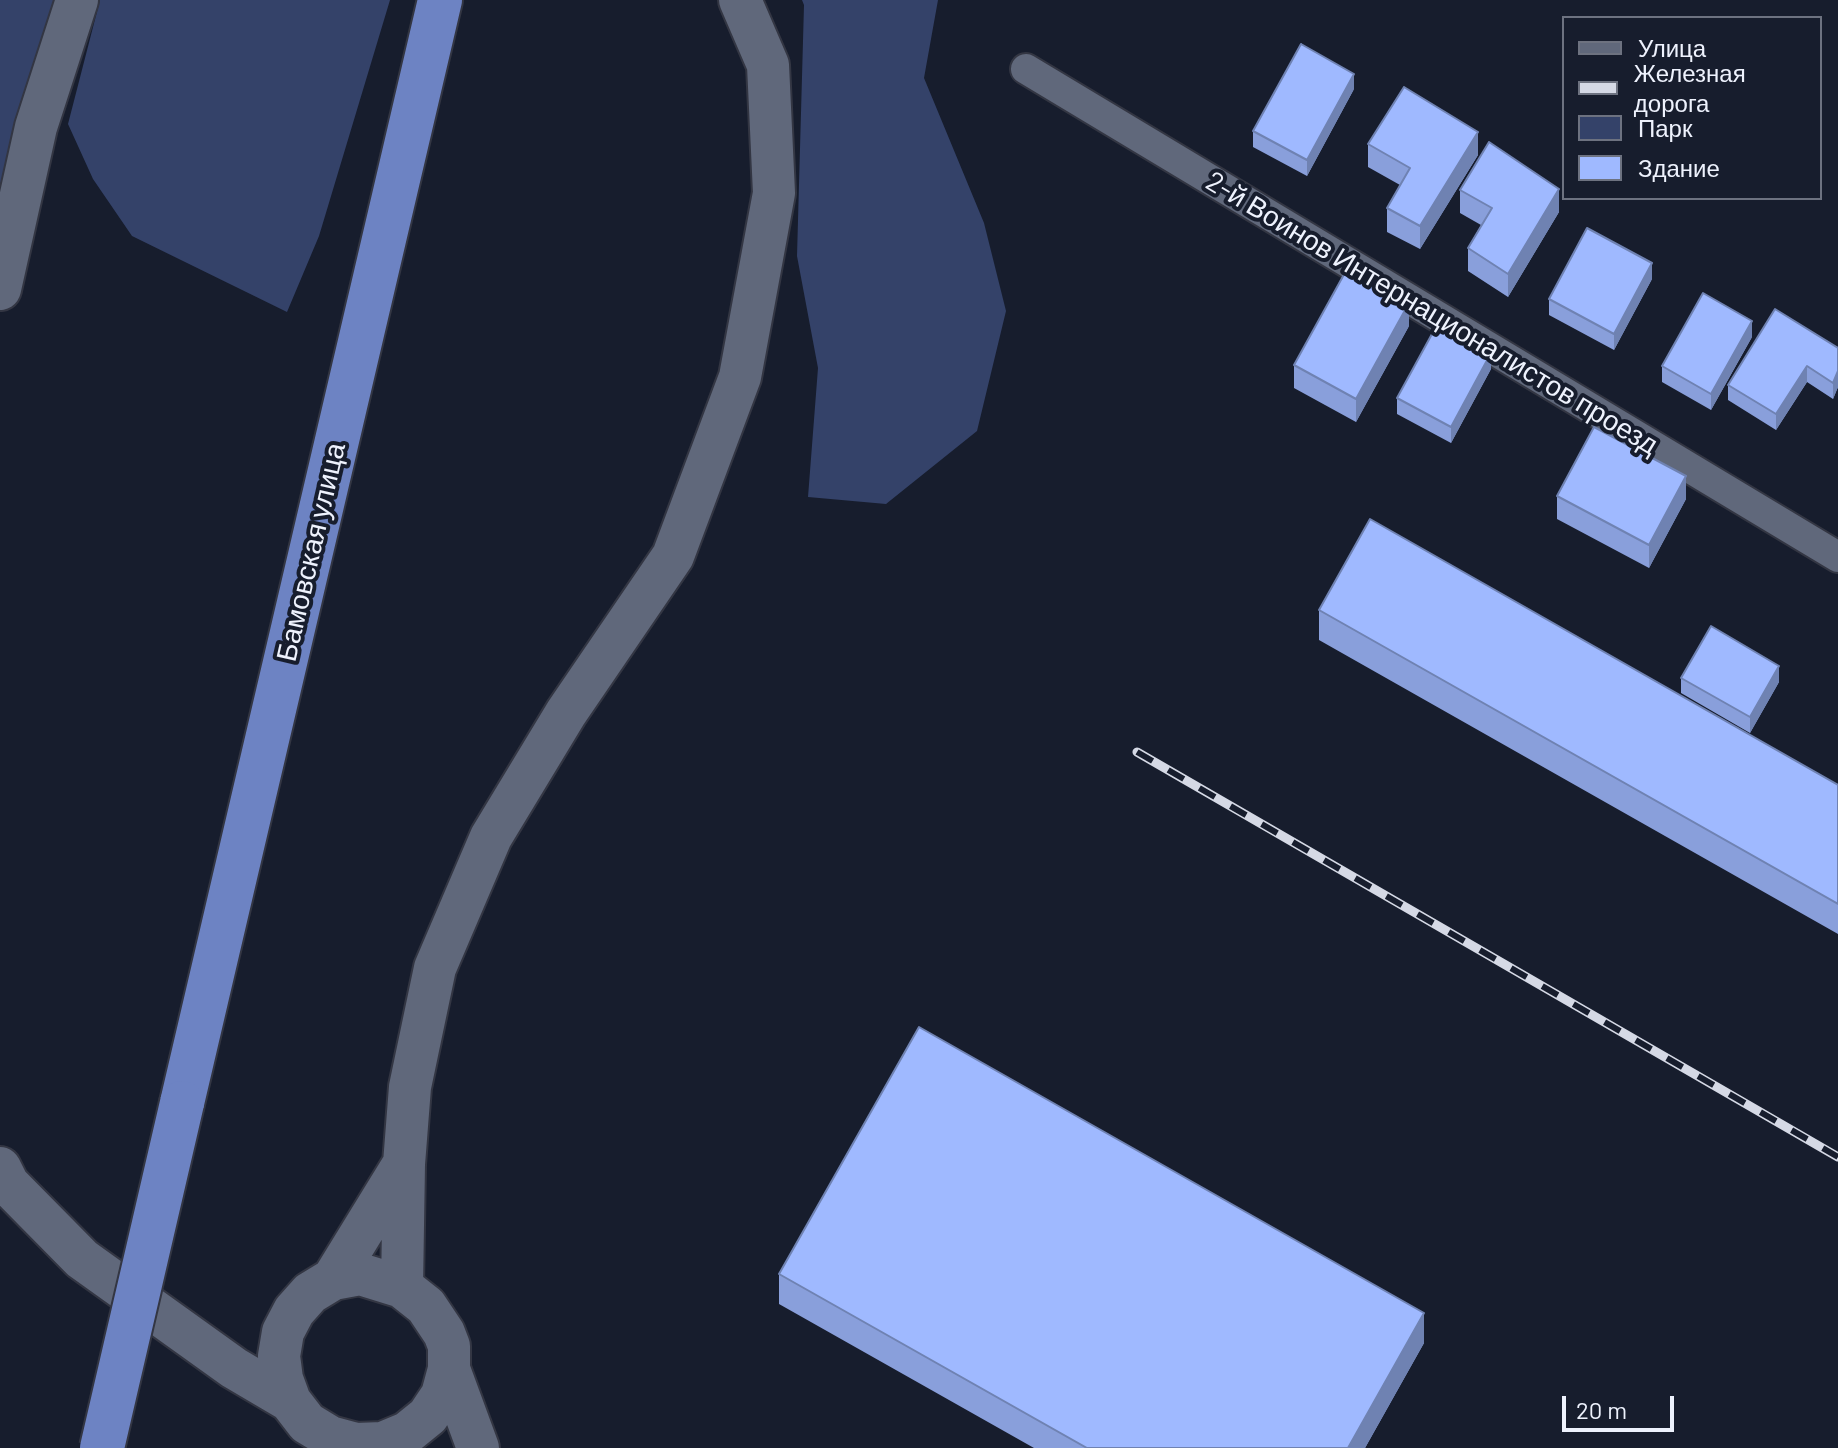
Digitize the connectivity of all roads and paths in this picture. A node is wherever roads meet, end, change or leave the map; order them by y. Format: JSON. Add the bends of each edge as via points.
{"nodes":[{"id":1,"x":77,"y":0,"type":"edge"},
{"id":2,"x":740,"y":0,"type":"edge"},
{"id":3,"x":443,"y":6,"type":"edge"},
{"id":4,"x":1026,"y":69,"type":"dead end"},
{"id":5,"x":0,"y":289,"type":"edge"},
{"id":6,"x":1838,"y":557,"type":"edge"},
{"id":7,"x":404,"y":1164,"type":"junction"},
{"id":8,"x":0,"y":1168,"type":"edge"},
{"id":9,"x":333,"y":1279,"type":"junction"},
{"id":10,"x":402,"y":1287,"type":"junction"},
{"id":11,"x":281,"y":1344,"type":"junction"},
{"id":12,"x":234,"y":1368,"type":"junction"},
{"id":13,"x":449,"y":1369,"type":"junction"},
{"id":14,"x":290,"y":1401,"type":"junction"},
{"id":15,"x":358,"y":1446,"type":"edge"},
{"id":16,"x":102,"y":1448,"type":"edge"},
{"id":17,"x":478,"y":1448,"type":"edge"}],
"edges":[{"from":1,"to":5,"type":"street","via":[[36,127]]},
{"from":2,"to":7,"type":"street","via":[[768,65],[774,193],[740,377],[673,556],[566,713],[491,837],[435,968],[410,1087]]},
{"from":3,"to":16,"type":"highway","name":"Бамовская улица","bridge":true},
{"from":4,"to":6,"type":"street","name":"2-й Воинов Интернационалистов проезд"},
{"from":7,"to":9,"type":"street"},
{"from":7,"to":10,"type":"street"},
{"from":8,"to":12,"type":"street","via":[[8,1184],[82,1259]]},
{"from":9,"to":10,"type":"street","via":[[360,1274]]},
{"from":9,"to":11,"type":"street","via":[[294,1311]]},
{"from":10,"to":13,"type":"street","via":[[426,1306],[444,1333]]},
{"from":11,"to":12,"type":"street"},
{"from":11,"to":14,"type":"street","via":[[282,1379]]},
{"from":12,"to":14,"type":"street"},
{"from":13,"to":15,"type":"street","via":[[442,1395],[428,1416],[407,1433]]},
{"from":13,"to":17,"type":"street"},
{"from":14,"to":15,"type":"street","via":[[307,1423]]}]}
